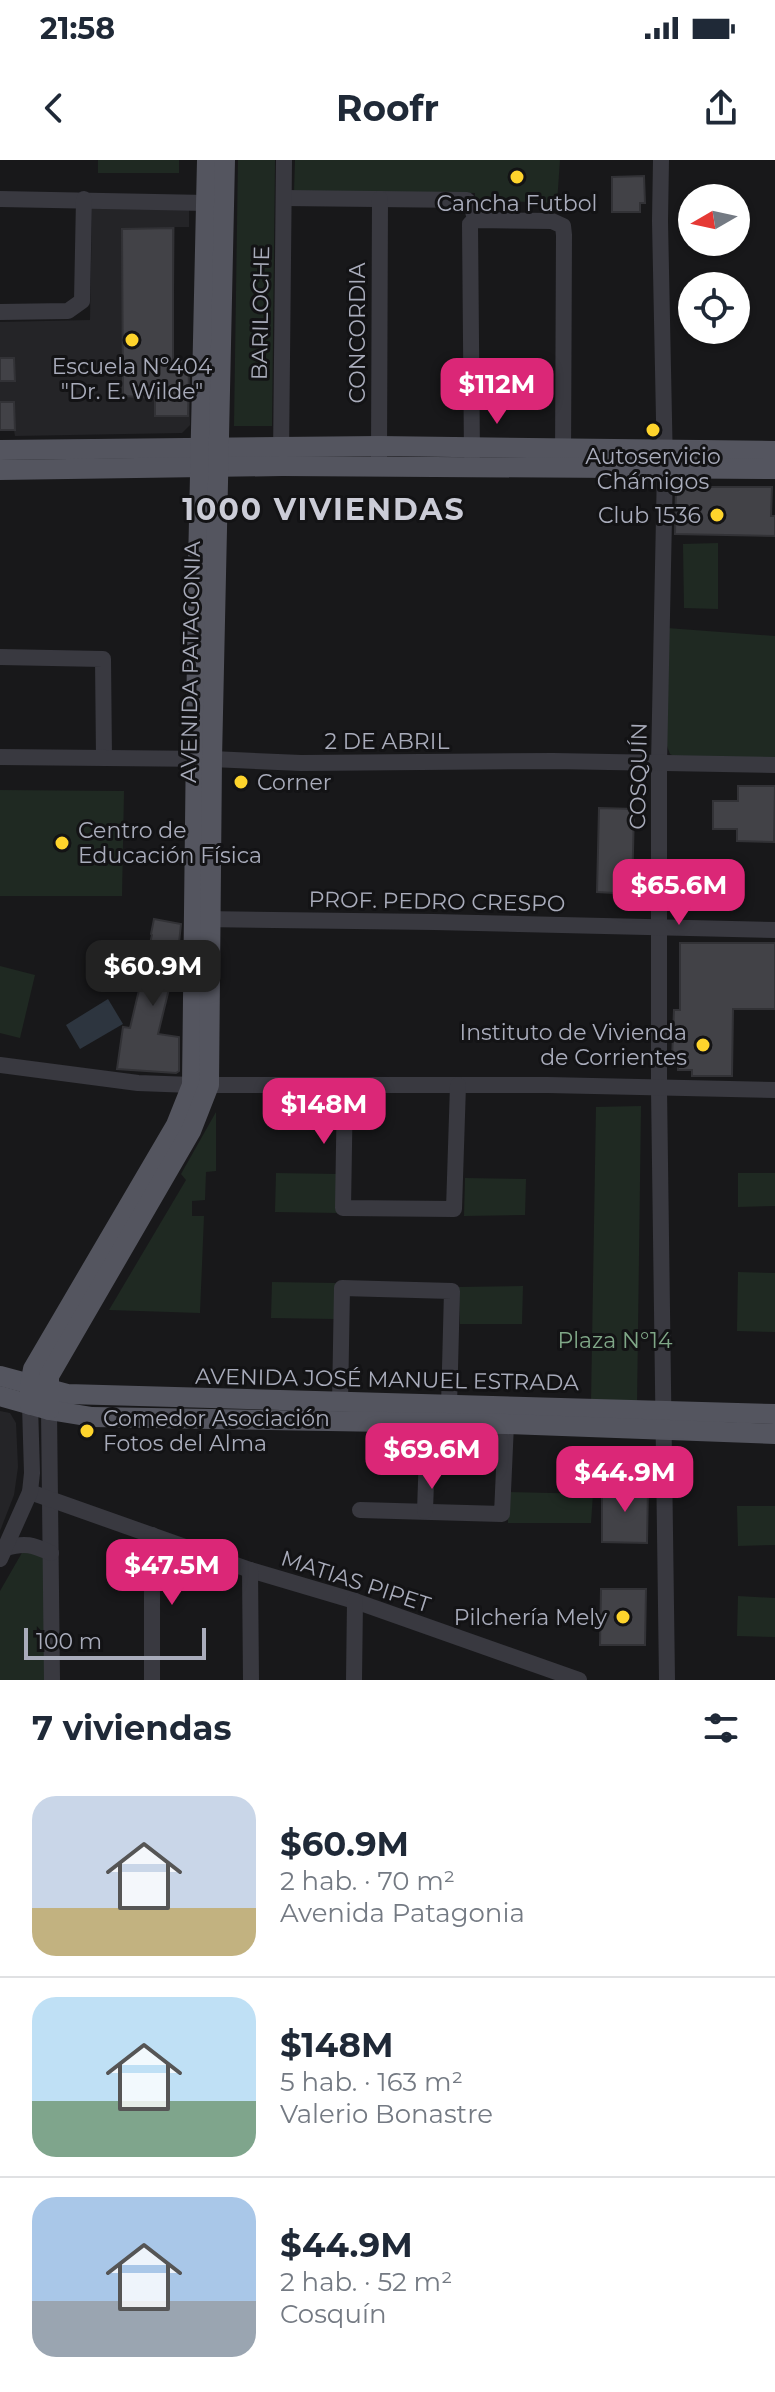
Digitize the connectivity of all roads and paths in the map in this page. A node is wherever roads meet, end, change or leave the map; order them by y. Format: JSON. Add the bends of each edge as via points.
{"nodes":[{"id":1,"x":207,"y":160,"type":"edge"},
{"id":2,"x":225,"y":160,"type":"edge"},
{"id":3,"x":284,"y":160,"type":"edge"},
{"id":4,"x":661,"y":160,"type":"edge"},
{"id":5,"x":284,"y":198,"type":"junction"},
{"id":6,"x":0,"y":199,"type":"edge"},
{"id":7,"x":84,"y":199,"type":"junction"},
{"id":8,"x":380,"y":199,"type":"junction"},
{"id":9,"x":207,"y":203,"type":"junction"},
{"id":10,"x":473,"y":222,"type":"junction"},
{"id":11,"x":0,"y":312,"type":"edge"},
{"id":12,"x":210,"y":446,"type":"junction"},
{"id":13,"x":0,"y":450,"type":"edge"},
{"id":14,"x":775,"y":451,"type":"edge"},
{"id":15,"x":281,"y":456,"type":"junction"},
{"id":16,"x":379,"y":456,"type":"junction"},
{"id":17,"x":472,"y":458,"type":"junction"},
{"id":18,"x":563,"y":459,"type":"junction"},
{"id":19,"x":665,"y":460,"type":"junction"},
{"id":20,"x":209,"y":468,"type":"junction"},
{"id":21,"x":775,"y":469,"type":"edge"},
{"id":22,"x":0,"y":470,"type":"edge"},
{"id":23,"x":0,"y":657,"type":"edge"},
{"id":24,"x":0,"y":757,"type":"edge"},
{"id":25,"x":104,"y":758,"type":"junction"},
{"id":26,"x":204,"y":760,"type":"junction"},
{"id":27,"x":659,"y":764,"type":"junction"},
{"id":28,"x":775,"y":765,"type":"edge"},
{"id":29,"x":203,"y":919,"type":"junction"},
{"id":30,"x":659,"y":929,"type":"junction"},
{"id":31,"x":775,"y":930,"type":"edge"},
{"id":32,"x":0,"y":1065,"type":"edge"},
{"id":33,"x":200,"y":1085,"type":"junction"},
{"id":34,"x":345,"y":1085,"type":"junction"},
{"id":35,"x":458,"y":1085,"type":"junction"},
{"id":36,"x":659,"y":1089,"type":"junction"},
{"id":37,"x":775,"y":1090,"type":"edge"},
{"id":38,"x":0,"y":1376,"type":"edge"},
{"id":39,"x":0,"y":1396,"type":"edge"},
{"id":40,"x":39,"y":1398,"type":"junction"},
{"id":41,"x":340,"y":1403,"type":"junction"},
{"id":42,"x":449,"y":1406,"type":"junction"},
{"id":43,"x":775,"y":1414,"type":"edge"},
{"id":44,"x":662,"y":1420,"type":"junction"},
{"id":45,"x":428,"y":1423,"type":"junction"},
{"id":46,"x":506,"y":1424,"type":"junction"},
{"id":47,"x":775,"y":1434,"type":"edge"},
{"id":48,"x":30,"y":1492,"type":"junction"},
{"id":49,"x":50,"y":1498,"type":"junction"},
{"id":50,"x":360,"y":1510,"type":"dead end"},
{"id":51,"x":425,"y":1511,"type":"junction"},
{"id":52,"x":152,"y":1535,"type":"junction"},
{"id":53,"x":51,"y":1553,"type":"junction"},
{"id":54,"x":3,"y":1554,"type":"edge"},
{"id":55,"x":250,"y":1570,"type":"junction"},
{"id":56,"x":355,"y":1601,"type":"junction"},
{"id":57,"x":560,"y":1677,"type":"edge"},
{"id":58,"x":52,"y":1680,"type":"edge"},
{"id":59,"x":152,"y":1680,"type":"edge"},
{"id":60,"x":251,"y":1680,"type":"edge"},
{"id":61,"x":354,"y":1680,"type":"edge"},
{"id":62,"x":579,"y":1680,"type":"edge"},
{"id":63,"x":667,"y":1680,"type":"edge"}],
"edges":[{"from":1,"to":9,"type":"main road","name":"AVENIDA PATAGONIA"},
{"from":2,"to":12,"type":"main road","name":"AVENIDA PATAGONIA"},
{"from":3,"to":5,"type":"street","name":"BARILOCHE"},
{"from":4,"to":19,"type":"street","name":"COSQUÍN"},
{"from":5,"to":8,"type":"street"},
{"from":5,"to":15,"type":"street","name":"BARILOCHE"},
{"from":6,"to":7,"type":"street"},
{"from":7,"to":9,"type":"street"},
{"from":7,"to":11,"type":"street","via":[[82,301],[68,311]]},
{"from":8,"to":10,"type":"street","via":[[467,200]]},
{"from":8,"to":16,"type":"street","name":"CONCORDIA"},
{"from":9,"to":12,"type":"main road","name":"AVENIDA PATAGONIA"},
{"from":10,"to":17,"type":"street"},
{"from":10,"to":18,"type":"street","via":[[552,221],[563,226]]},
{"from":12,"to":13,"type":"main road"},
{"from":12,"to":15,"type":"main road"},
{"from":12,"to":20,"type":"main road","name":"AVENIDA PATAGONIA"},
{"from":14,"to":19,"type":"main road"},
{"from":15,"to":16,"type":"main road"},
{"from":15,"to":20,"type":"main road"},
{"from":16,"to":17,"type":"main road"},
{"from":17,"to":18,"type":"main road"},
{"from":18,"to":19,"type":"main road"},
{"from":19,"to":21,"type":"main road"},
{"from":19,"to":27,"type":"street","name":"COSQUÍN"},
{"from":20,"to":22,"type":"main road"},
{"from":20,"to":26,"type":"main road","name":"AVENIDA PATAGONIA"},
{"from":23,"to":25,"type":"street","via":[[103,659]]},
{"from":24,"to":25,"type":"street","name":"2 DE ABRIL"},
{"from":25,"to":26,"type":"street","name":"2 DE ABRIL"},
{"from":26,"to":27,"type":"street","name":"2 DE ABRIL"},
{"from":26,"to":29,"type":"main road","name":"AVENIDA PATAGONIA"},
{"from":27,"to":28,"type":"street","name":"2 DE ABRIL"},
{"from":27,"to":30,"type":"street","name":"COSQUÍN"},
{"from":29,"to":30,"type":"street","name":"PROF. PEDRO CRESPO"},
{"from":29,"to":33,"type":"main road","name":"AVENIDA PATAGONIA"},
{"from":30,"to":31,"type":"street","name":"PROF. PEDRO CRESPO"},
{"from":30,"to":36,"type":"street","name":"COSQUÍN"},
{"from":32,"to":33,"type":"street","via":[[138,1083]]},
{"from":33,"to":34,"type":"street"},
{"from":33,"to":40,"type":"main road","name":"AVENIDA PATAGONIA","via":[[191,1131]]},
{"from":34,"to":35,"type":"street"},
{"from":34,"to":35,"type":"street","via":[[343,1208],[454,1209]]},
{"from":35,"to":36,"type":"street"},
{"from":36,"to":37,"type":"street"},
{"from":36,"to":44,"type":"street","name":"COSQUÍN"},
{"from":38,"to":40,"type":"main road","name":"AVENIDA JOSÉ MANUEL ESTRADA"},
{"from":39,"to":40,"type":"main road","name":"AVENIDA JOSÉ MANUEL ESTRADA"},
{"from":40,"to":41,"type":"main road","name":"AVENIDA JOSÉ MANUEL ESTRADA","via":[[67,1394]]},
{"from":40,"to":45,"type":"main road","name":"AVENIDA JOSÉ MANUEL ESTRADA","via":[[92,1417]]},
{"from":40,"to":48,"type":"street"},
{"from":40,"to":49,"type":"street"},
{"from":41,"to":42,"type":"main road","name":"AVENIDA JOSÉ MANUEL ESTRADA"},
{"from":41,"to":42,"type":"street","via":[[342,1288],[452,1291]]},
{"from":42,"to":44,"type":"main road","name":"AVENIDA JOSÉ MANUEL ESTRADA"},
{"from":43,"to":44,"type":"main road","name":"AVENIDA JOSÉ MANUEL ESTRADA"},
{"from":44,"to":46,"type":"main road","name":"AVENIDA JOSÉ MANUEL ESTRADA"},
{"from":44,"to":47,"type":"main road","name":"AVENIDA JOSÉ MANUEL ESTRADA"},
{"from":44,"to":63,"type":"street","name":"COSQUÍN"},
{"from":45,"to":46,"type":"main road","name":"AVENIDA JOSÉ MANUEL ESTRADA"},
{"from":45,"to":51,"type":"street"},
{"from":46,"to":51,"type":"street","via":[[502,1514]]},
{"from":48,"to":49,"type":"street","name":"MATIAS PIPET"},
{"from":48,"to":54,"type":"street"},
{"from":49,"to":52,"type":"street","name":"MATIAS PIPET"},
{"from":49,"to":53,"type":"street"},
{"from":50,"to":51,"type":"street"},
{"from":52,"to":55,"type":"street","name":"MATIAS PIPET"},
{"from":52,"to":59,"type":"street"},
{"from":53,"to":54,"type":"street","via":[[21,1543]]},
{"from":53,"to":58,"type":"street"},
{"from":55,"to":56,"type":"street","name":"MATIAS PIPET"},
{"from":55,"to":60,"type":"street"},
{"from":56,"to":57,"type":"street","name":"MATIAS PIPET"},
{"from":56,"to":61,"type":"street"},
{"from":57,"to":62,"type":"street","name":"MATIAS PIPET"}]}
